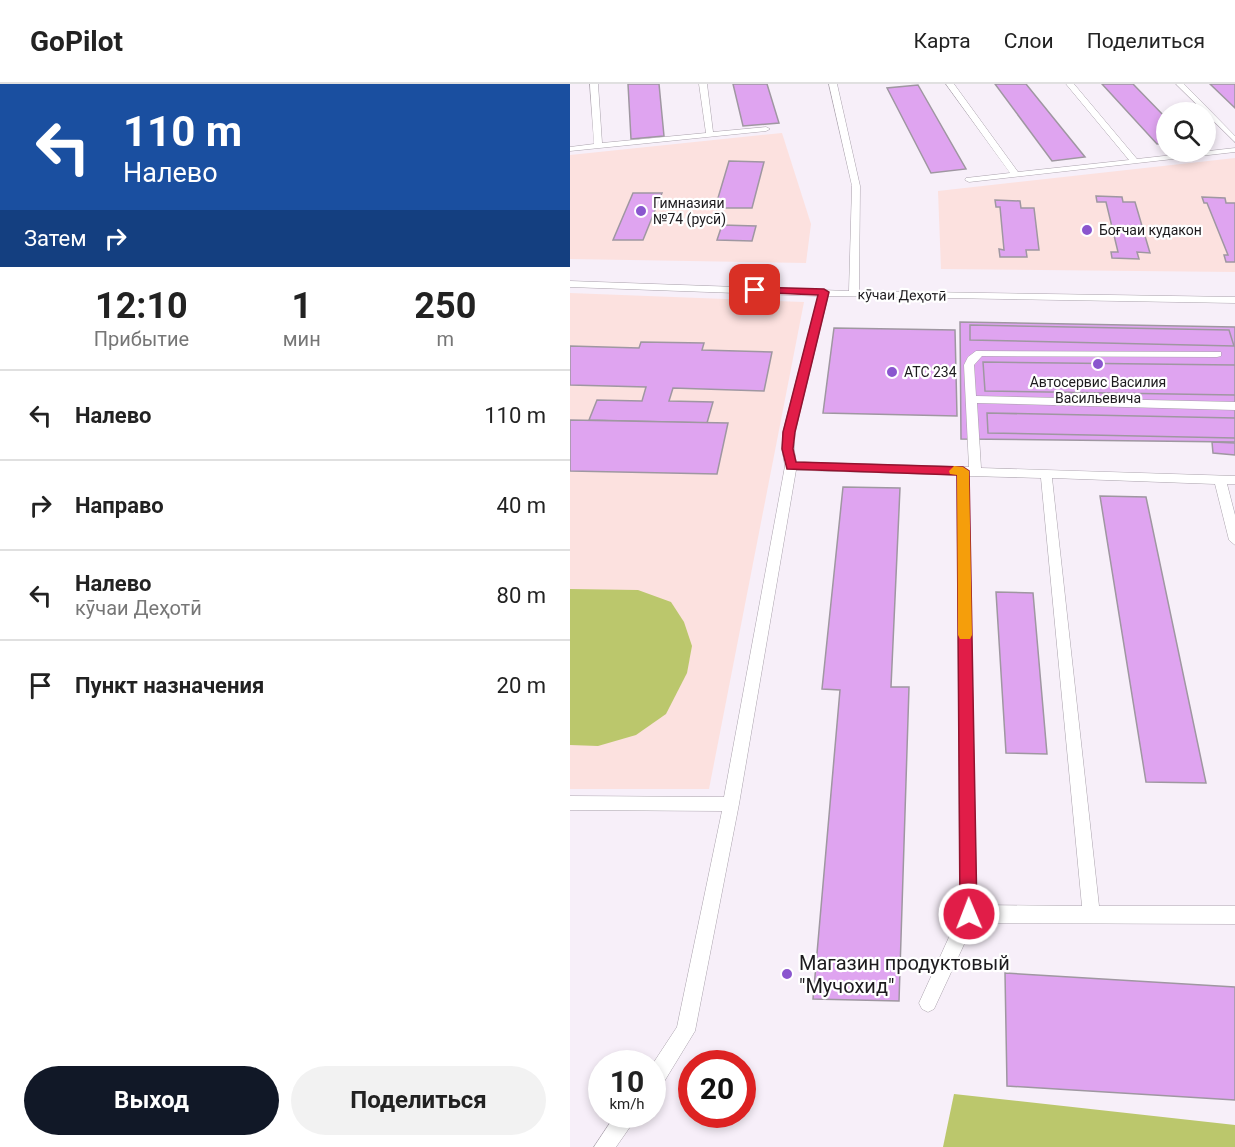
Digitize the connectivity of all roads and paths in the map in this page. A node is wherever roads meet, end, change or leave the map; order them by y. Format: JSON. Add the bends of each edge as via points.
{"nodes":[{"id":1,"x":594,"y":84,"type":"edge"},
{"id":2,"x":703,"y":84,"type":"edge"},
{"id":3,"x":833,"y":84,"type":"edge"},
{"id":4,"x":950,"y":84,"type":"edge"},
{"id":5,"x":1070,"y":84,"type":"edge"},
{"id":6,"x":1180,"y":84,"type":"edge"},
{"id":7,"x":766,"y":129,"type":"dead end"},
{"id":8,"x":710,"y":135,"type":"junction"},
{"id":9,"x":1235,"y":140,"type":"edge"},
{"id":10,"x":598,"y":146,"type":"junction"},
{"id":11,"x":570,"y":149,"type":"edge"},
{"id":12,"x":1235,"y":150,"type":"edge"},
{"id":13,"x":1135,"y":162,"type":"junction"},
{"id":14,"x":1015,"y":174,"type":"junction"},
{"id":15,"x":969,"y":180,"type":"dead end"},
{"id":16,"x":570,"y":284,"type":"edge"},
{"id":17,"x":824,"y":292,"type":"junction"},
{"id":18,"x":854,"y":294,"type":"junction"},
{"id":19,"x":1235,"y":300,"type":"edge"},
{"id":20,"x":1217,"y":354,"type":"dead end"},
{"id":21,"x":971,"y":399,"type":"junction"},
{"id":22,"x":1235,"y":406,"type":"edge"},
{"id":23,"x":791,"y":466,"type":"junction"},
{"id":24,"x":969,"y":471,"type":"junction"},
{"id":25,"x":1046,"y":473,"type":"junction"},
{"id":26,"x":1220,"y":480,"type":"junction"},
{"id":27,"x":1235,"y":480,"type":"edge"},
{"id":28,"x":1235,"y":540,"type":"edge"},
{"id":29,"x":570,"y":803,"type":"edge"},
{"id":30,"x":731,"y":804,"type":"junction"},
{"id":31,"x":969,"y":914,"type":"junction"},
{"id":32,"x":1091,"y":914,"type":"junction"},
{"id":33,"x":1235,"y":915,"type":"edge"},
{"id":34,"x":928,"y":1003,"type":"dead end"},
{"id":35,"x":666,"y":1062,"type":"edge"},
{"id":36,"x":618,"y":1128,"type":"edge"},
{"id":37,"x":604,"y":1147,"type":"edge"}],
"edges":[{"from":1,"to":10,"type":"lane"},
{"from":2,"to":8,"type":"lane"},
{"from":3,"to":18,"type":"lane","via":[[856,186]]},
{"from":4,"to":14,"type":"lane"},
{"from":5,"to":13,"type":"lane"},
{"from":6,"to":9,"type":"lane"},
{"from":7,"to":8,"type":"lane"},
{"from":8,"to":10,"type":"lane"},
{"from":10,"to":11,"type":"lane"},
{"from":12,"to":13,"type":"lane"},
{"from":13,"to":14,"type":"lane"},
{"from":14,"to":15,"type":"lane"},
{"from":16,"to":17,"type":"lane","name":"кӯчаи Деҳотӣ"},
{"from":17,"to":18,"type":"lane","name":"кӯчаи Деҳотӣ"},
{"from":17,"to":23,"type":"lane","via":[[789,432]]},
{"from":18,"to":19,"type":"lane","name":"кӯчаи Деҳотӣ"},
{"from":20,"to":21,"type":"lane","via":[[980,353],[969,365]]},
{"from":21,"to":22,"type":"lane"},
{"from":21,"to":24,"type":"lane"},
{"from":23,"to":24,"type":"lane"},
{"from":23,"to":30,"type":"lane"},
{"from":24,"to":25,"type":"lane"},
{"from":24,"to":31,"type":"lane"},
{"from":25,"to":26,"type":"lane"},
{"from":25,"to":32,"type":"lane"},
{"from":26,"to":27,"type":"lane"},
{"from":26,"to":28,"type":"lane"},
{"from":29,"to":30,"type":"lane"},
{"from":30,"to":35,"type":"lane","via":[[686,1031]]},
{"from":31,"to":32,"type":"lane"},
{"from":31,"to":34,"type":"lane"},
{"from":32,"to":33,"type":"lane"},
{"from":36,"to":37,"type":"lane"}]}
